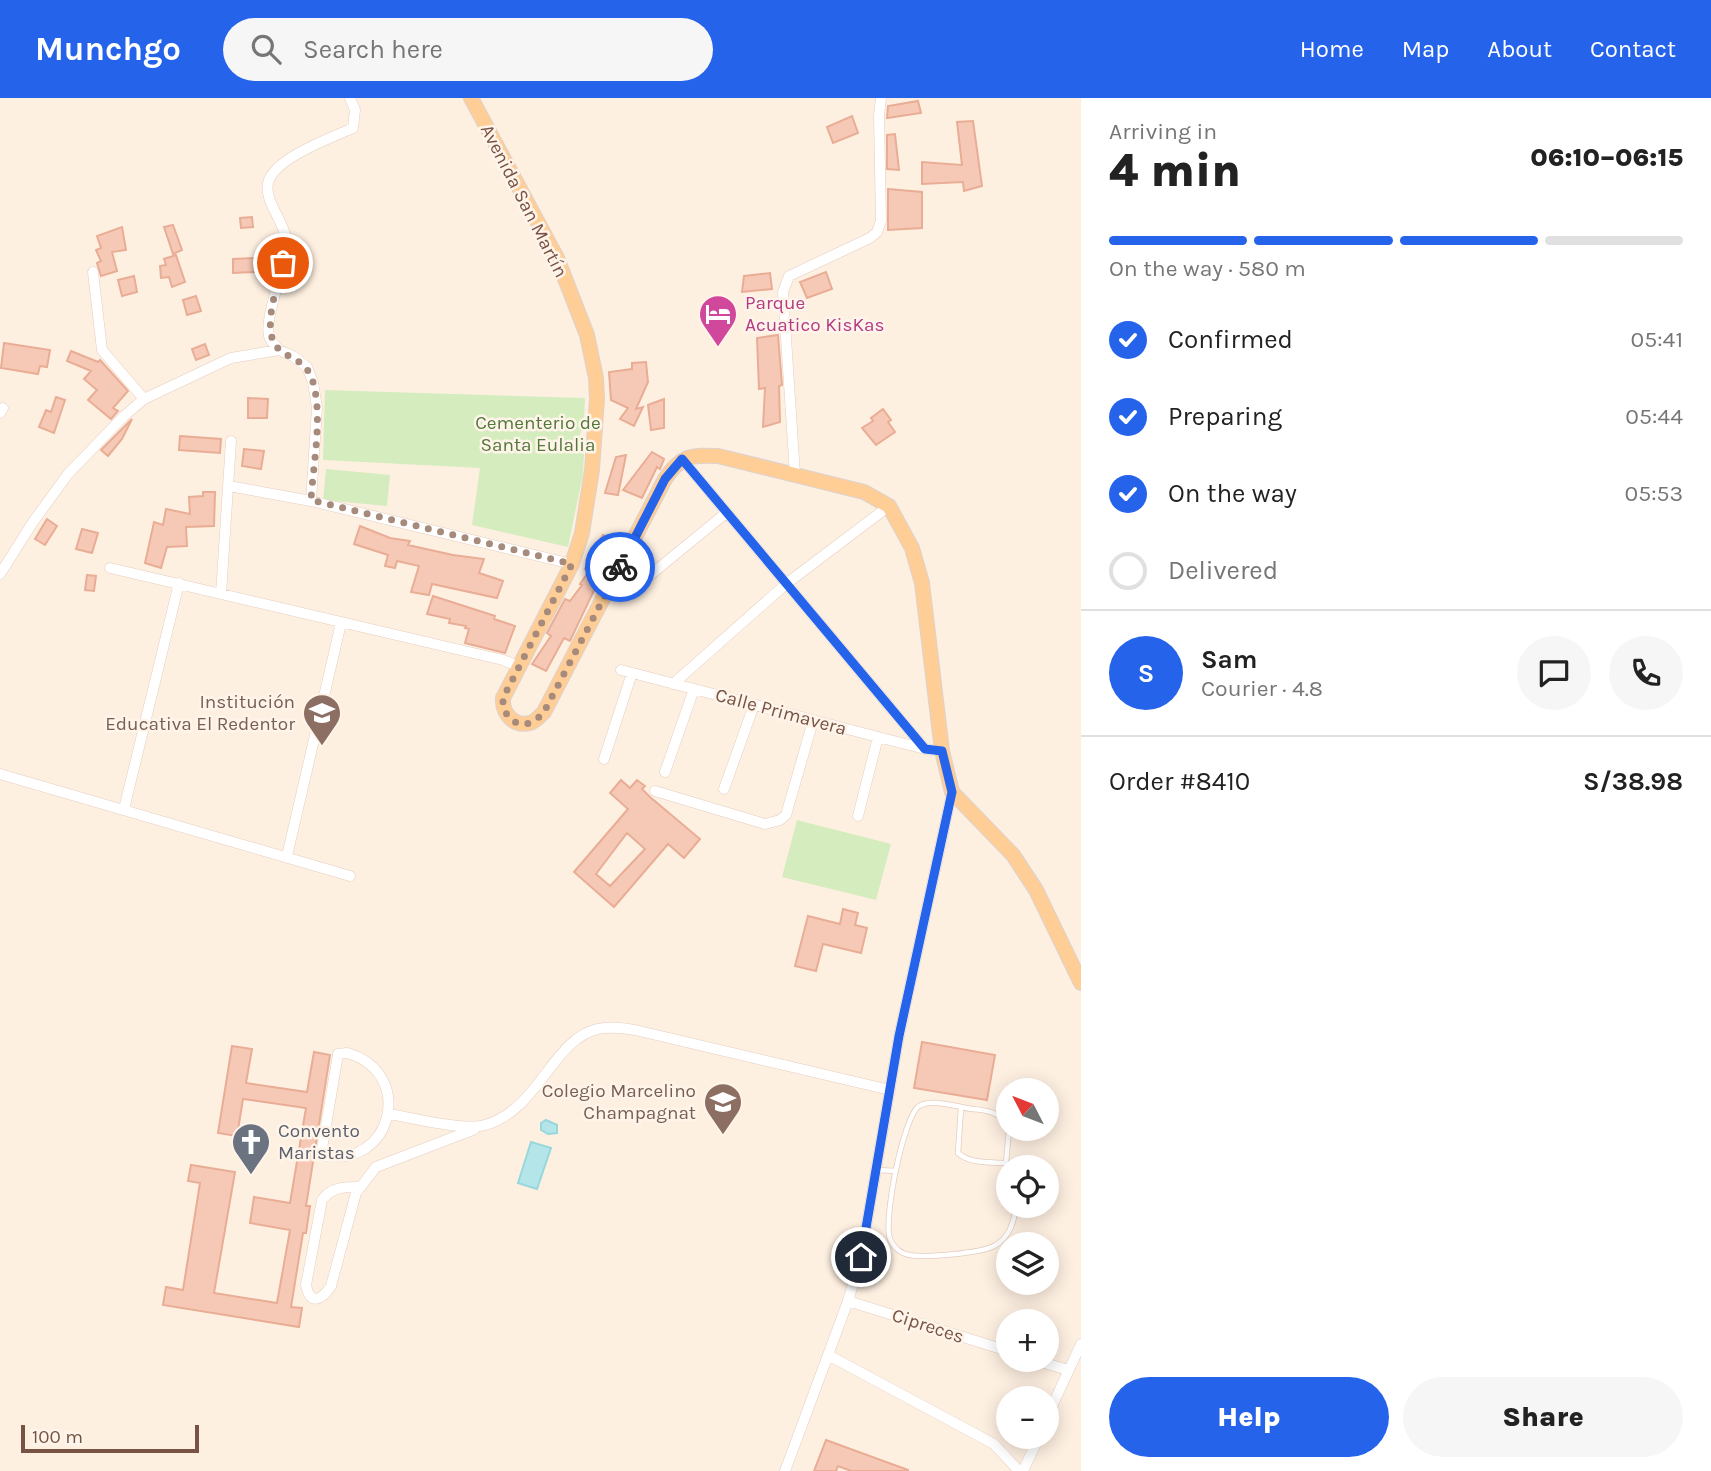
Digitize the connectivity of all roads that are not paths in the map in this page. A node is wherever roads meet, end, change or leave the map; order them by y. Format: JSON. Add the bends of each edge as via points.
{"nodes":[{"id":1,"x":350,"y":98,"type":"edge"},
{"id":2,"x":471,"y":98,"type":"edge"},
{"id":3,"x":881,"y":98,"type":"edge"},
{"id":4,"x":93,"y":272,"type":"dead end"},
{"id":5,"x":279,"y":350,"type":"junction"},
{"id":6,"x":144,"y":399,"type":"junction"},
{"id":7,"x":231,"y":441,"type":"dead end"},
{"id":8,"x":682,"y":459,"type":"junction"},
{"id":9,"x":795,"y":475,"type":"junction"},
{"id":10,"x":229,"y":486,"type":"junction"},
{"id":11,"x":311,"y":500,"type":"junction"},
{"id":12,"x":889,"y":506,"type":"junction"},
{"id":13,"x":726,"y":513,"type":"junction"},
{"id":14,"x":572,"y":564,"type":"junction"},
{"id":15,"x":110,"y":568,"type":"dead end"},
{"id":16,"x":0,"y":574,"type":"edge"},
{"id":17,"x":178,"y":583,"type":"junction"},
{"id":18,"x":638,"y":584,"type":"dead end"},
{"id":19,"x":786,"y":584,"type":"junction"},
{"id":20,"x":221,"y":594,"type":"junction"},
{"id":21,"x":341,"y":624,"type":"junction"},
{"id":22,"x":518,"y":666,"type":"junction"},
{"id":23,"x":621,"y":670,"type":"dead end"},
{"id":24,"x":632,"y":673,"type":"junction"},
{"id":25,"x":673,"y":684,"type":"junction"},
{"id":26,"x":694,"y":689,"type":"junction"},
{"id":27,"x":754,"y":705,"type":"junction"},
{"id":28,"x":813,"y":721,"type":"junction"},
{"id":29,"x":877,"y":737,"type":"junction"},
{"id":30,"x":925,"y":749,"type":"junction"},
{"id":31,"x":942,"y":751,"type":"junction"},
{"id":32,"x":604,"y":759,"type":"dead end"},
{"id":33,"x":666,"y":772,"type":"dead end"},
{"id":34,"x":0,"y":774,"type":"edge"},
{"id":35,"x":724,"y":789,"type":"dead end"},
{"id":36,"x":655,"y":791,"type":"dead end"},
{"id":37,"x":952,"y":792,"type":"junction"},
{"id":38,"x":124,"y":809,"type":"junction"},
{"id":39,"x":858,"y":816,"type":"dead end"},
{"id":40,"x":287,"y":856,"type":"junction"},
{"id":41,"x":349,"y":876,"type":"dead end"},
{"id":42,"x":1081,"y":983,"type":"edge"},
{"id":43,"x":890,"y":1090,"type":"junction"},
{"id":44,"x":961,"y":1108,"type":"junction"},
{"id":45,"x":389,"y":1114,"type":"junction"},
{"id":46,"x":996,"y":1114,"type":"edge"},
{"id":47,"x":482,"y":1126,"type":"junction"},
{"id":48,"x":996,"y":1162,"type":"edge"},
{"id":49,"x":876,"y":1170,"type":"junction"},
{"id":50,"x":896,"y":1171,"type":"junction"},
{"id":51,"x":361,"y":1187,"type":"junction"},
{"id":52,"x":1014,"y":1218,"type":"edge"},
{"id":53,"x":848,"y":1301,"type":"junction"},
{"id":54,"x":1081,"y":1343,"type":"edge"},
{"id":55,"x":996,"y":1347,"type":"edge"},
{"id":56,"x":828,"y":1355,"type":"junction"},
{"id":57,"x":1059,"y":1367,"type":"edge"},
{"id":58,"x":1068,"y":1370,"type":"junction"},
{"id":59,"x":1059,"y":1390,"type":"edge"},
{"id":60,"x":1032,"y":1449,"type":"edge"},
{"id":61,"x":785,"y":1471,"type":"edge"},
{"id":62,"x":1021,"y":1471,"type":"edge"}],
"edges":[{"from":1,"to":5,"type":"street","via":[[355,110],[353,128],[296,155],[280,166],[268,183],[286,239],[269,337]]},
{"from":2,"to":14,"type":"main road","name":"Avenida San Martín","via":[[557,258],[587,335],[596,378],[596,414],[587,511]]},
{"from":3,"to":9,"type":"street","via":[[881,221],[877,232],[789,276],[783,292]]},
{"from":4,"to":6,"type":"street","via":[[102,350]]},
{"from":5,"to":6,"type":"street","via":[[231,358]]},
{"from":5,"to":11,"type":"street","via":[[307,367],[313,383],[317,408]]},
{"from":6,"to":16,"type":"street","via":[[68,474]]},
{"from":7,"to":10,"type":"street"},
{"from":8,"to":9,"type":"main road","via":[[718,456]]},
{"from":8,"to":13,"type":"street"},
{"from":8,"to":22,"type":"main road","name":"Avenida San Martín","via":[[665,479],[544,712],[532,723],[519,724],[502,708]]},
{"from":9,"to":12,"type":"main road","via":[[864,492]]},
{"from":10,"to":11,"type":"street"},
{"from":10,"to":20,"type":"street"},
{"from":11,"to":14,"type":"street"},
{"from":12,"to":19,"type":"street"},
{"from":12,"to":31,"type":"main road","via":[[912,548],[922,583]]},
{"from":13,"to":18,"type":"street"},
{"from":13,"to":19,"type":"street"},
{"from":14,"to":22,"type":"main road","name":"Avenida San Martín"},
{"from":15,"to":17,"type":"street"},
{"from":17,"to":20,"type":"street"},
{"from":17,"to":38,"type":"street"},
{"from":19,"to":25,"type":"street"},
{"from":19,"to":30,"type":"street"},
{"from":20,"to":21,"type":"street"},
{"from":21,"to":22,"type":"street"},
{"from":21,"to":40,"type":"street"},
{"from":23,"to":24,"type":"street","name":"Calle Primavera"},
{"from":24,"to":25,"type":"street","name":"Calle Primavera"},
{"from":24,"to":32,"type":"street"},
{"from":25,"to":26,"type":"street","name":"Calle Primavera"},
{"from":26,"to":27,"type":"street","name":"Calle Primavera"},
{"from":26,"to":33,"type":"street"},
{"from":27,"to":28,"type":"street","name":"Calle Primavera"},
{"from":27,"to":35,"type":"street"},
{"from":28,"to":29,"type":"street","name":"Calle Primavera"},
{"from":28,"to":36,"type":"street","via":[[780,820],[765,824]]},
{"from":29,"to":30,"type":"street","name":"Calle Primavera"},
{"from":29,"to":39,"type":"street"},
{"from":30,"to":31,"type":"street","name":"Calle Primavera"},
{"from":31,"to":37,"type":"main road"},
{"from":34,"to":38,"type":"street"},
{"from":37,"to":42,"type":"main road","via":[[1013,855],[1036,890]]},
{"from":37,"to":43,"type":"street"},
{"from":38,"to":40,"type":"street"},
{"from":40,"to":41,"type":"street"},
{"from":43,"to":47,"type":"street","via":[[610,1027],[574,1040],[524,1102]]},
{"from":43,"to":49,"type":"street"},
{"from":44,"to":46,"type":"lane"},
{"from":44,"to":48,"type":"lane","via":[[958,1153],[964,1159]]},
{"from":44,"to":50,"type":"lane","via":[[929,1102],[917,1107]]},
{"from":45,"to":45,"type":"street","via":[[377,1136],[358,1154],[321,1155],[338,1054],[357,1056],[381,1075]]},
{"from":45,"to":47,"type":"street"},
{"from":47,"to":51,"type":"street","via":[[376,1167]]},
{"from":49,"to":50,"type":"lane"},
{"from":49,"to":53,"type":"street","via":[[861,1257]]},
{"from":50,"to":52,"type":"lane","via":[[889,1238],[897,1250],[909,1255],[972,1252],[995,1246],[1006,1237]]},
{"from":51,"to":51,"type":"street","via":[[331,1286],[324,1297],[312,1298],[306,1285],[322,1200],[341,1187]]},
{"from":53,"to":55,"type":"street","name":"Cipreces"},
{"from":53,"to":56,"type":"street"},
{"from":54,"to":58,"type":"street"},
{"from":56,"to":61,"type":"street"},
{"from":56,"to":62,"type":"street","via":[[994,1444]]},
{"from":57,"to":58,"type":"street"},
{"from":58,"to":59,"type":"street"},
{"from":60,"to":62,"type":"street"}]}
